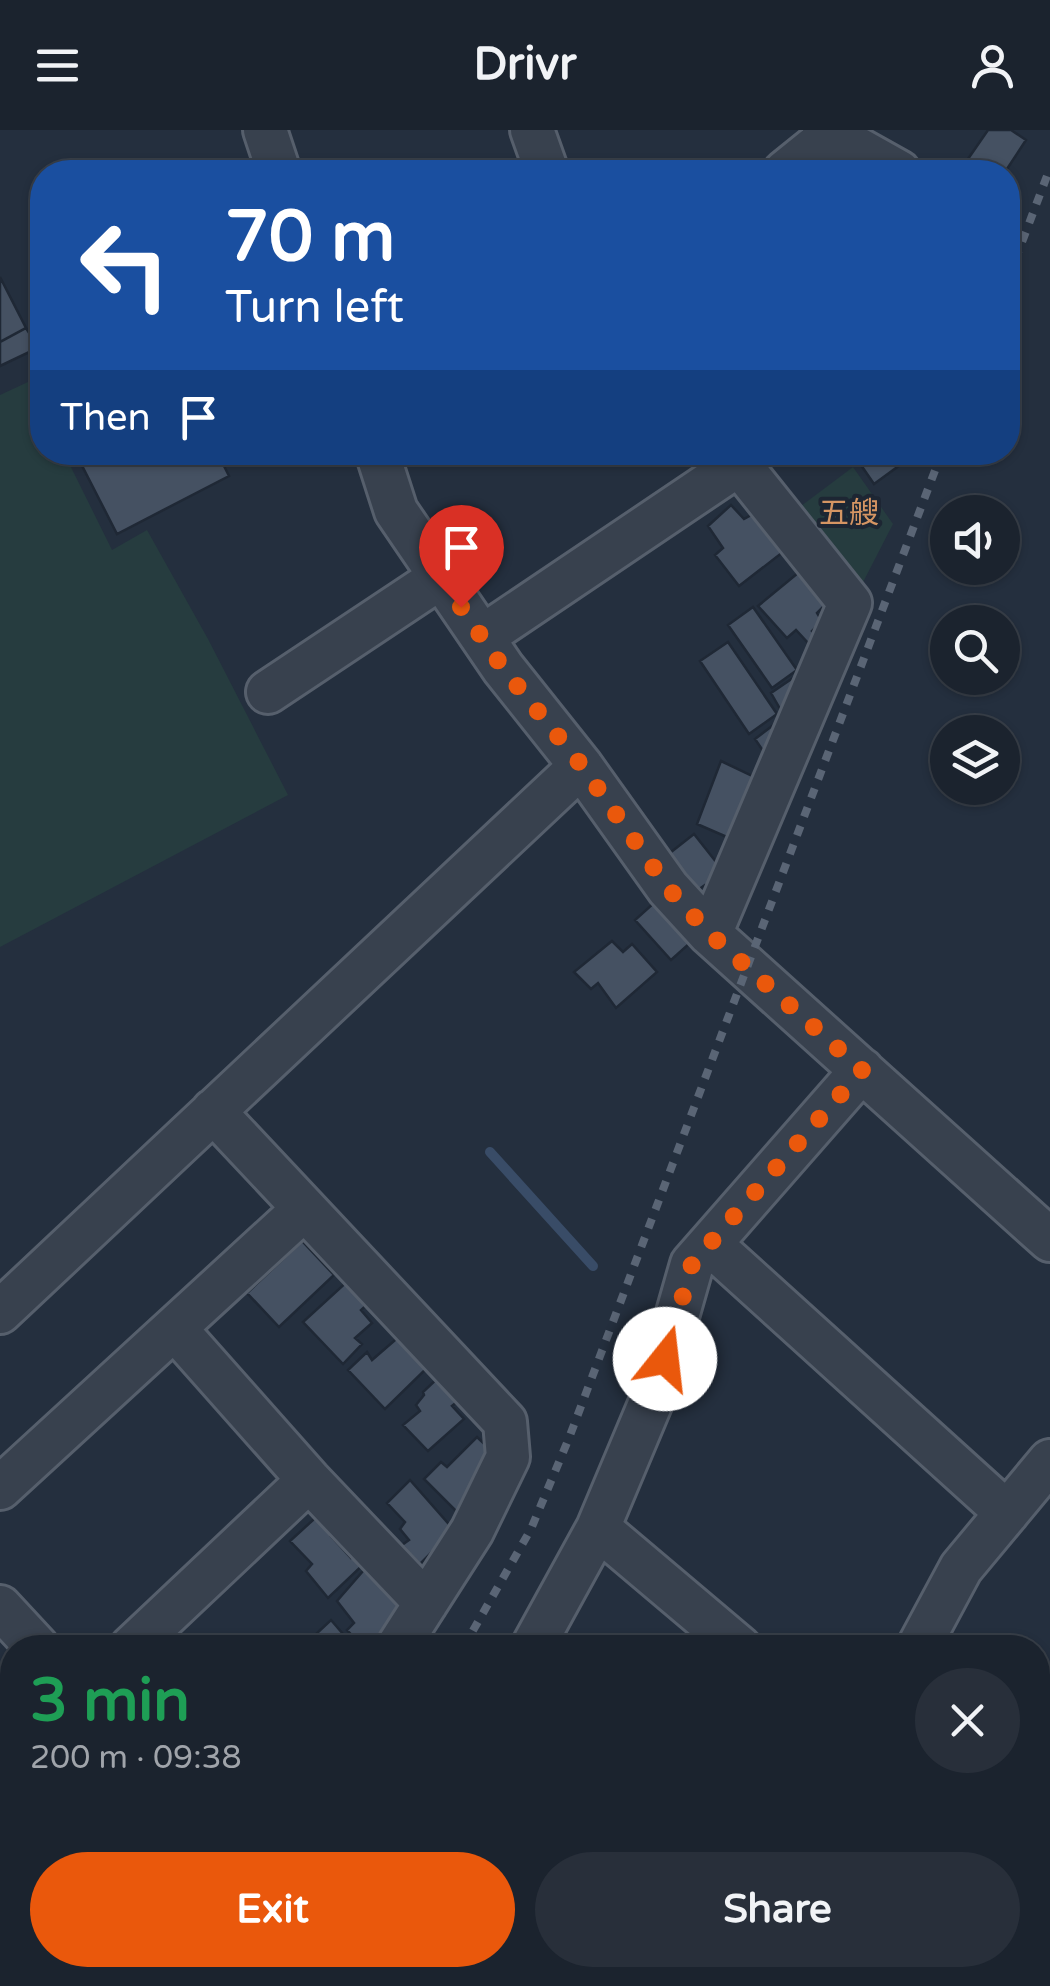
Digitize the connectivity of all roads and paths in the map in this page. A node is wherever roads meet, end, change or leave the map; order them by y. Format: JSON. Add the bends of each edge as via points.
{"nodes":[{"id":1,"x":265,"y":130,"type":"edge"},
{"id":2,"x":828,"y":132,"type":"edge"},
{"id":3,"x":275,"y":160,"type":"edge"},
{"id":4,"x":798,"y":160,"type":"edge"},
{"id":5,"x":878,"y":160,"type":"edge"},
{"id":6,"x":381,"y":465,"type":"edge"},
{"id":7,"x":719,"y":465,"type":"edge"},
{"id":8,"x":738,"y":465,"type":"edge"},
{"id":9,"x":441,"y":577,"type":"junction"},
{"id":10,"x":482,"y":637,"type":"junction"},
{"id":11,"x":268,"y":692,"type":"dead end"},
{"id":12,"x":582,"y":766,"type":"junction"},
{"id":13,"x":710,"y":934,"type":"junction"},
{"id":14,"x":862,"y":1070,"type":"junction"},
{"id":15,"x":212,"y":1110,"type":"junction"},
{"id":16,"x":303,"y":1210,"type":"junction"},
{"id":17,"x":1050,"y":1240,"type":"edge"},
{"id":18,"x":710,"y":1244,"type":"junction"},
{"id":19,"x":0,"y":1312,"type":"edge"},
{"id":20,"x":176,"y":1330,"type":"junction"},
{"id":21,"x":1050,"y":1462,"type":"edge"},
{"id":22,"x":309,"y":1480,"type":"junction"},
{"id":23,"x":0,"y":1488,"type":"edge"},
{"id":24,"x":1007,"y":1512,"type":"junction"},
{"id":25,"x":598,"y":1528,"type":"junction"},
{"id":26,"x":426,"y":1603,"type":"junction"},
{"id":27,"x":0,"y":1608,"type":"edge"},
{"id":28,"x":26,"y":1635,"type":"edge"},
{"id":29,"x":145,"y":1635,"type":"edge"},
{"id":30,"x":405,"y":1635,"type":"edge"},
{"id":31,"x":539,"y":1635,"type":"edge"},
{"id":32,"x":725,"y":1635,"type":"edge"},
{"id":33,"x":925,"y":1635,"type":"edge"}],
"edges":[{"from":1,"to":3,"type":"street"},
{"from":2,"to":4,"type":"street"},
{"from":2,"to":5,"type":"street"},
{"from":6,"to":9,"type":"street","via":[[396,511]]},
{"from":7,"to":10,"type":"street"},
{"from":8,"to":13,"type":"street","via":[[850,603]]},
{"from":9,"to":10,"type":"street"},
{"from":9,"to":11,"type":"street"},
{"from":10,"to":12,"type":"street"},
{"from":12,"to":13,"type":"street","via":[[668,888]]},
{"from":12,"to":15,"type":"street"},
{"from":13,"to":14,"type":"street"},
{"from":14,"to":17,"type":"street"},
{"from":14,"to":18,"type":"street"},
{"from":15,"to":16,"type":"street"},
{"from":15,"to":19,"type":"street"},
{"from":16,"to":20,"type":"street"},
{"from":16,"to":26,"type":"street","via":[[505,1422],[508,1457]]},
{"from":18,"to":24,"type":"street"},
{"from":18,"to":25,"type":"street","via":[[692,1264],[656,1390]]},
{"from":20,"to":22,"type":"street"},
{"from":20,"to":23,"type":"street"},
{"from":21,"to":24,"type":"street"},
{"from":22,"to":26,"type":"street"},
{"from":22,"to":29,"type":"street"},
{"from":24,"to":33,"type":"street","via":[[961,1568]]},
{"from":25,"to":31,"type":"street"},
{"from":25,"to":32,"type":"street"},
{"from":26,"to":30,"type":"street"},
{"from":27,"to":28,"type":"street"}]}
